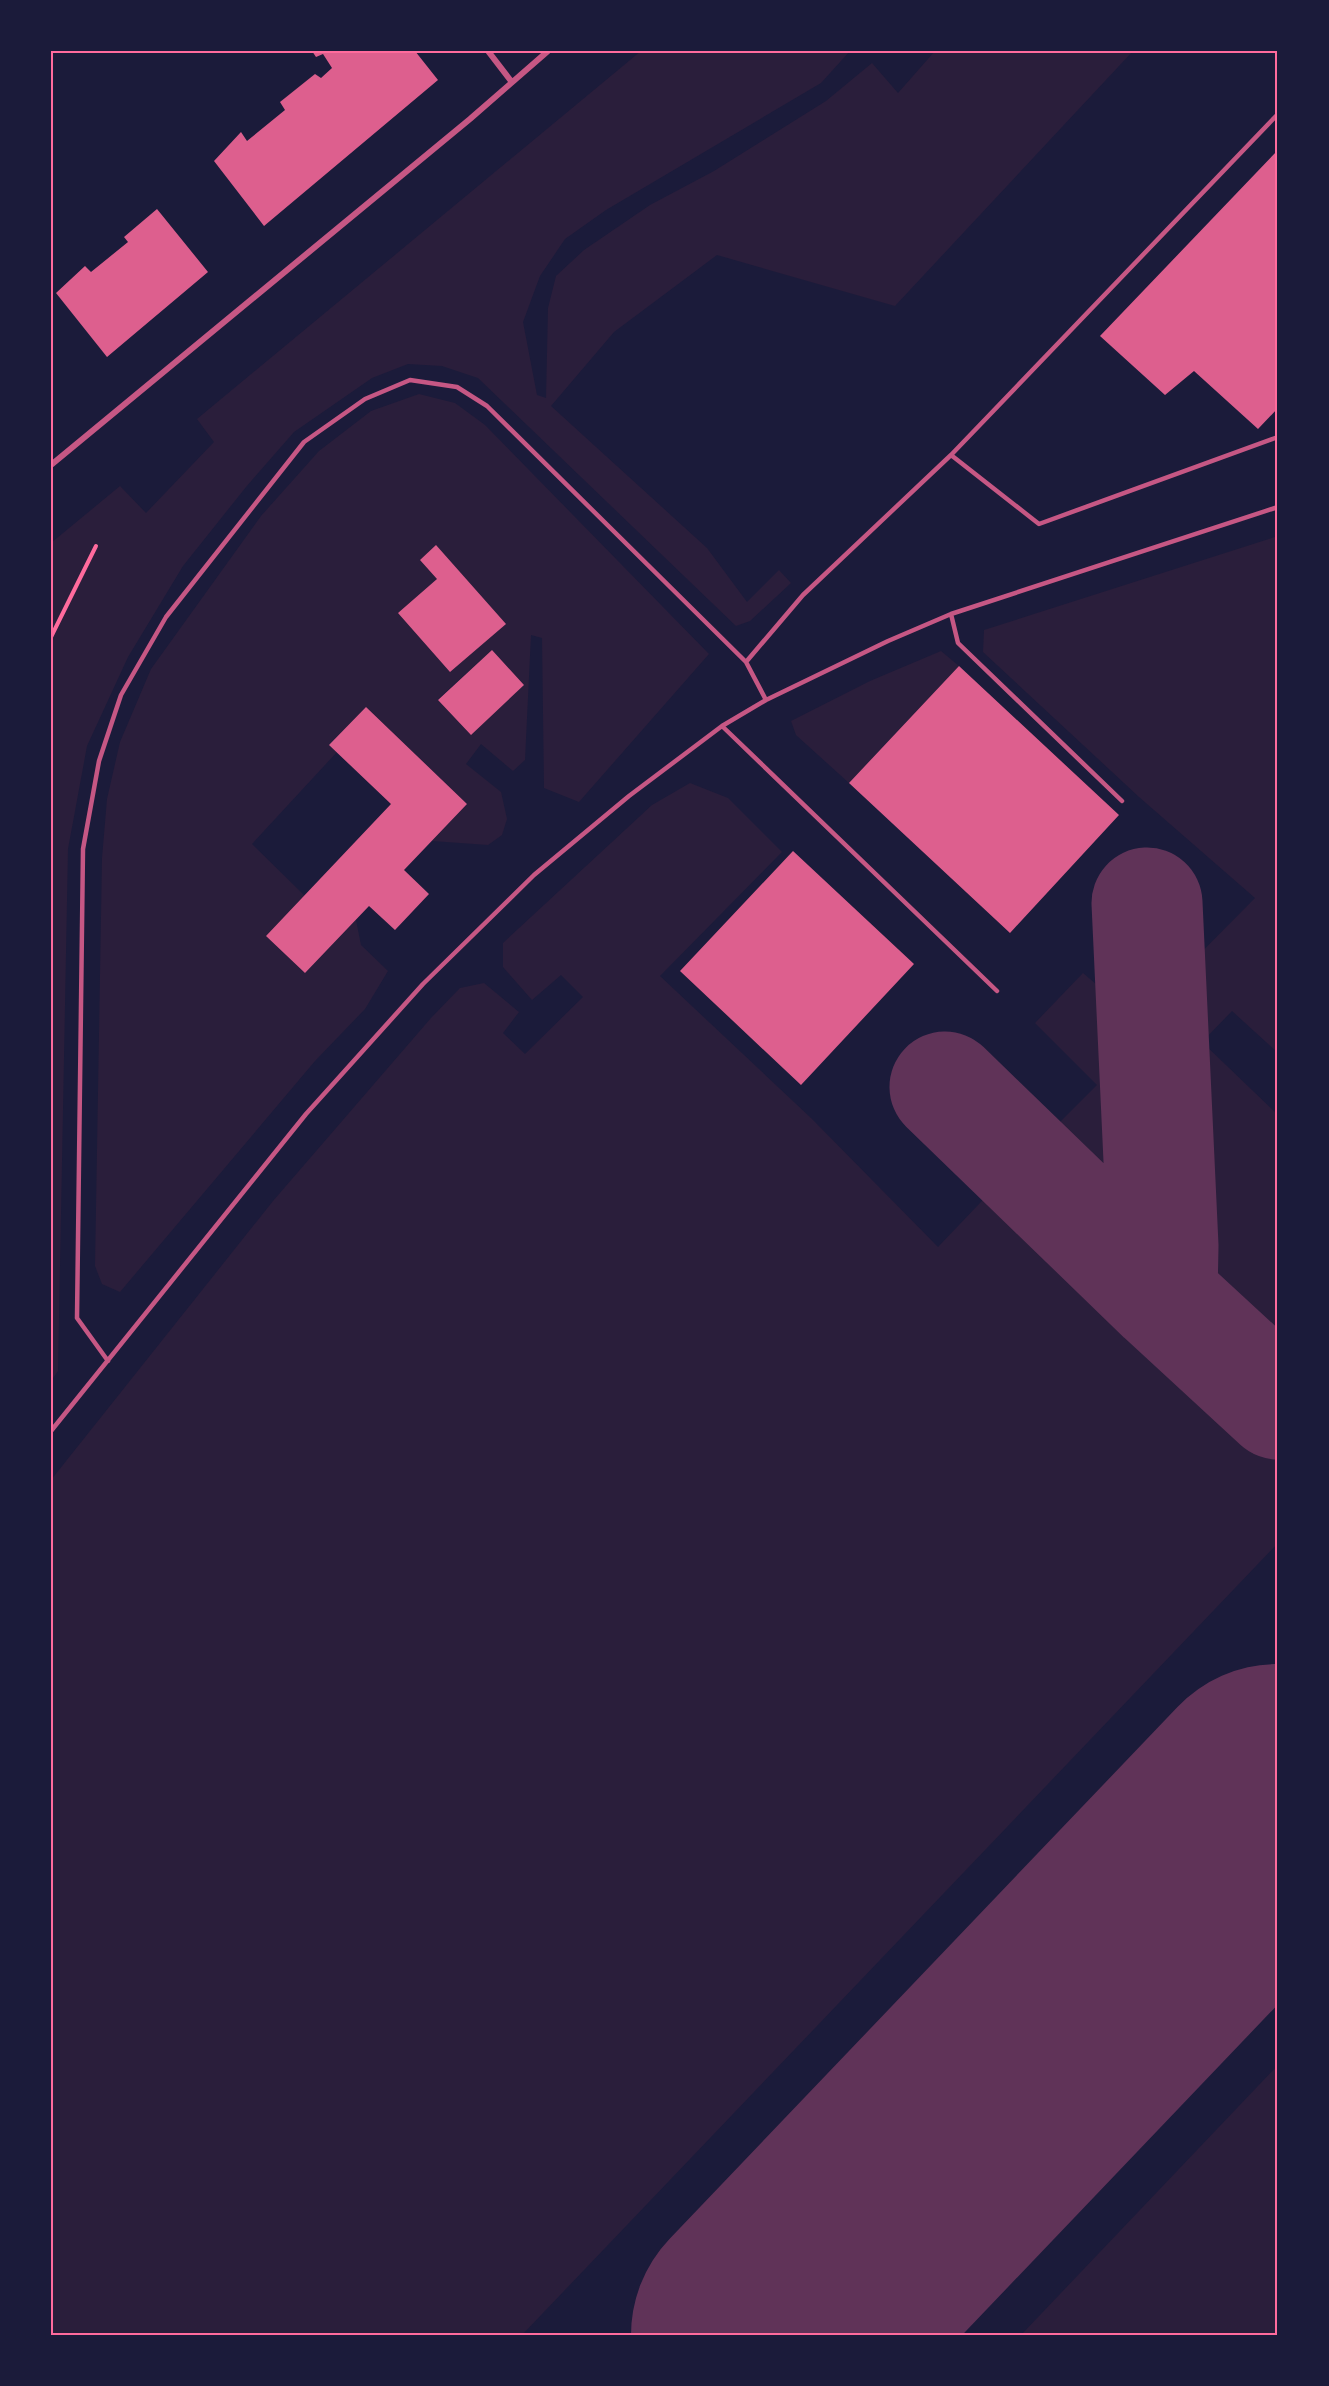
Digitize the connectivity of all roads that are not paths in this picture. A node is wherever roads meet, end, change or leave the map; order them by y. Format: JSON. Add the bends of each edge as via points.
{"nodes":[{"id":1,"x":488,"y":51,"type":"edge"},
{"id":2,"x":548,"y":51,"type":"edge"},
{"id":3,"x":511,"y":81,"type":"junction"},
{"id":4,"x":1278,"y":114,"type":"edge"},
{"id":5,"x":1278,"y":437,"type":"edge"},
{"id":6,"x":951,"y":455,"type":"junction"},
{"id":7,"x":51,"y":465,"type":"edge"},
{"id":8,"x":1278,"y":507,"type":"edge"},
{"id":9,"x":951,"y":614,"type":"junction"},
{"id":10,"x":746,"y":662,"type":"junction"},
{"id":11,"x":766,"y":700,"type":"junction"},
{"id":12,"x":723,"y":726,"type":"junction"},
{"id":13,"x":1122,"y":801,"type":"dead end"},
{"id":14,"x":997,"y":991,"type":"dead end"},
{"id":15,"x":108,"y":1361,"type":"junction"},
{"id":16,"x":51,"y":1431,"type":"edge"}],
"edges":[{"from":1,"to":3,"type":"street"},
{"from":2,"to":3,"type":"street"},
{"from":3,"to":7,"type":"street"},
{"from":4,"to":6,"type":"lane"},
{"from":5,"to":6,"type":"lane","via":[[1039,524]]},
{"from":6,"to":10,"type":"lane","via":[[803,594]]},
{"from":8,"to":9,"type":"lane"},
{"from":9,"to":11,"type":"lane"},
{"from":9,"to":13,"type":"lane","via":[[957,643]]},
{"from":10,"to":11,"type":"lane"},
{"from":10,"to":15,"type":"lane","via":[[487,405],[457,387],[410,380],[365,399],[304,442],[166,617],[121,695],[99,761],[83,849],[77,1318]]},
{"from":11,"to":12,"type":"lane"},
{"from":12,"to":14,"type":"lane"},
{"from":12,"to":15,"type":"lane","via":[[629,796],[534,875],[423,984],[306,1114]]},
{"from":15,"to":16,"type":"lane"}]}
